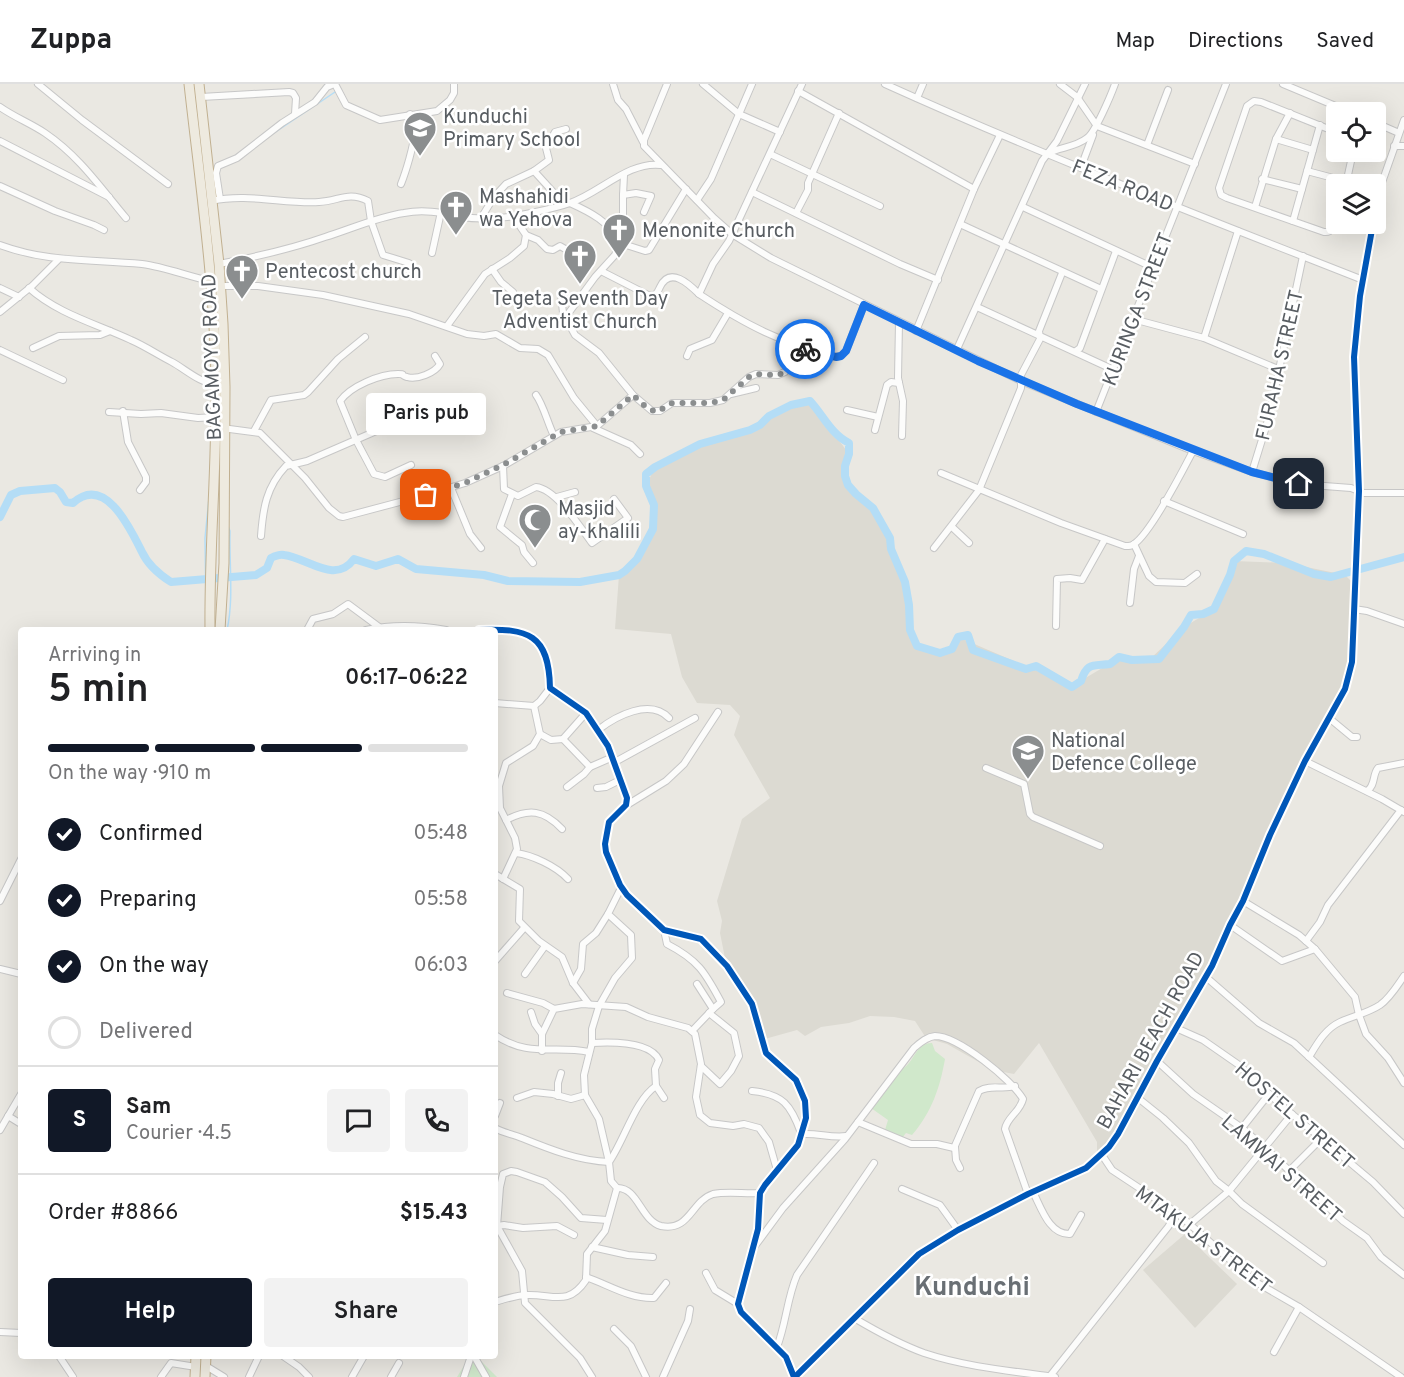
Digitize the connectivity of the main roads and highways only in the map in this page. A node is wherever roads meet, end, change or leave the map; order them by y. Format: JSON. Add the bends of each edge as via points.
{"nodes":[{"id":1,"x":189,"y":84,"type":"edge"},
{"id":2,"x":199,"y":84,"type":"edge"},
{"id":3,"x":220,"y":428,"type":"junction"},
{"id":4,"x":210,"y":627,"type":"edge"},
{"id":5,"x":220,"y":627,"type":"edge"},
{"id":6,"x":198,"y":1359,"type":"edge"},
{"id":7,"x":204,"y":1359,"type":"edge"},
{"id":8,"x":201,"y":1366,"type":"junction"},
{"id":9,"x":195,"y":1377,"type":"edge"},
{"id":10,"x":205,"y":1377,"type":"edge"}],
"edges":[{"from":1,"to":3,"type":"highway","name":"BAGAMOYO ROAD","via":[[210,280],[216,417]]},
{"from":2,"to":3,"type":"highway","name":"BAGAMOYO ROAD","via":[[216,200]]},
{"from":3,"to":4,"type":"highway","name":"BAGAMOYO ROAD","via":[[210,562]]},
{"from":3,"to":5,"type":"highway","name":"BAGAMOYO ROAD","via":[[224,563]]},
{"from":6,"to":8,"type":"highway"},
{"from":7,"to":8,"type":"highway"},
{"from":8,"to":9,"type":"highway"},
{"from":8,"to":10,"type":"highway"}]}
